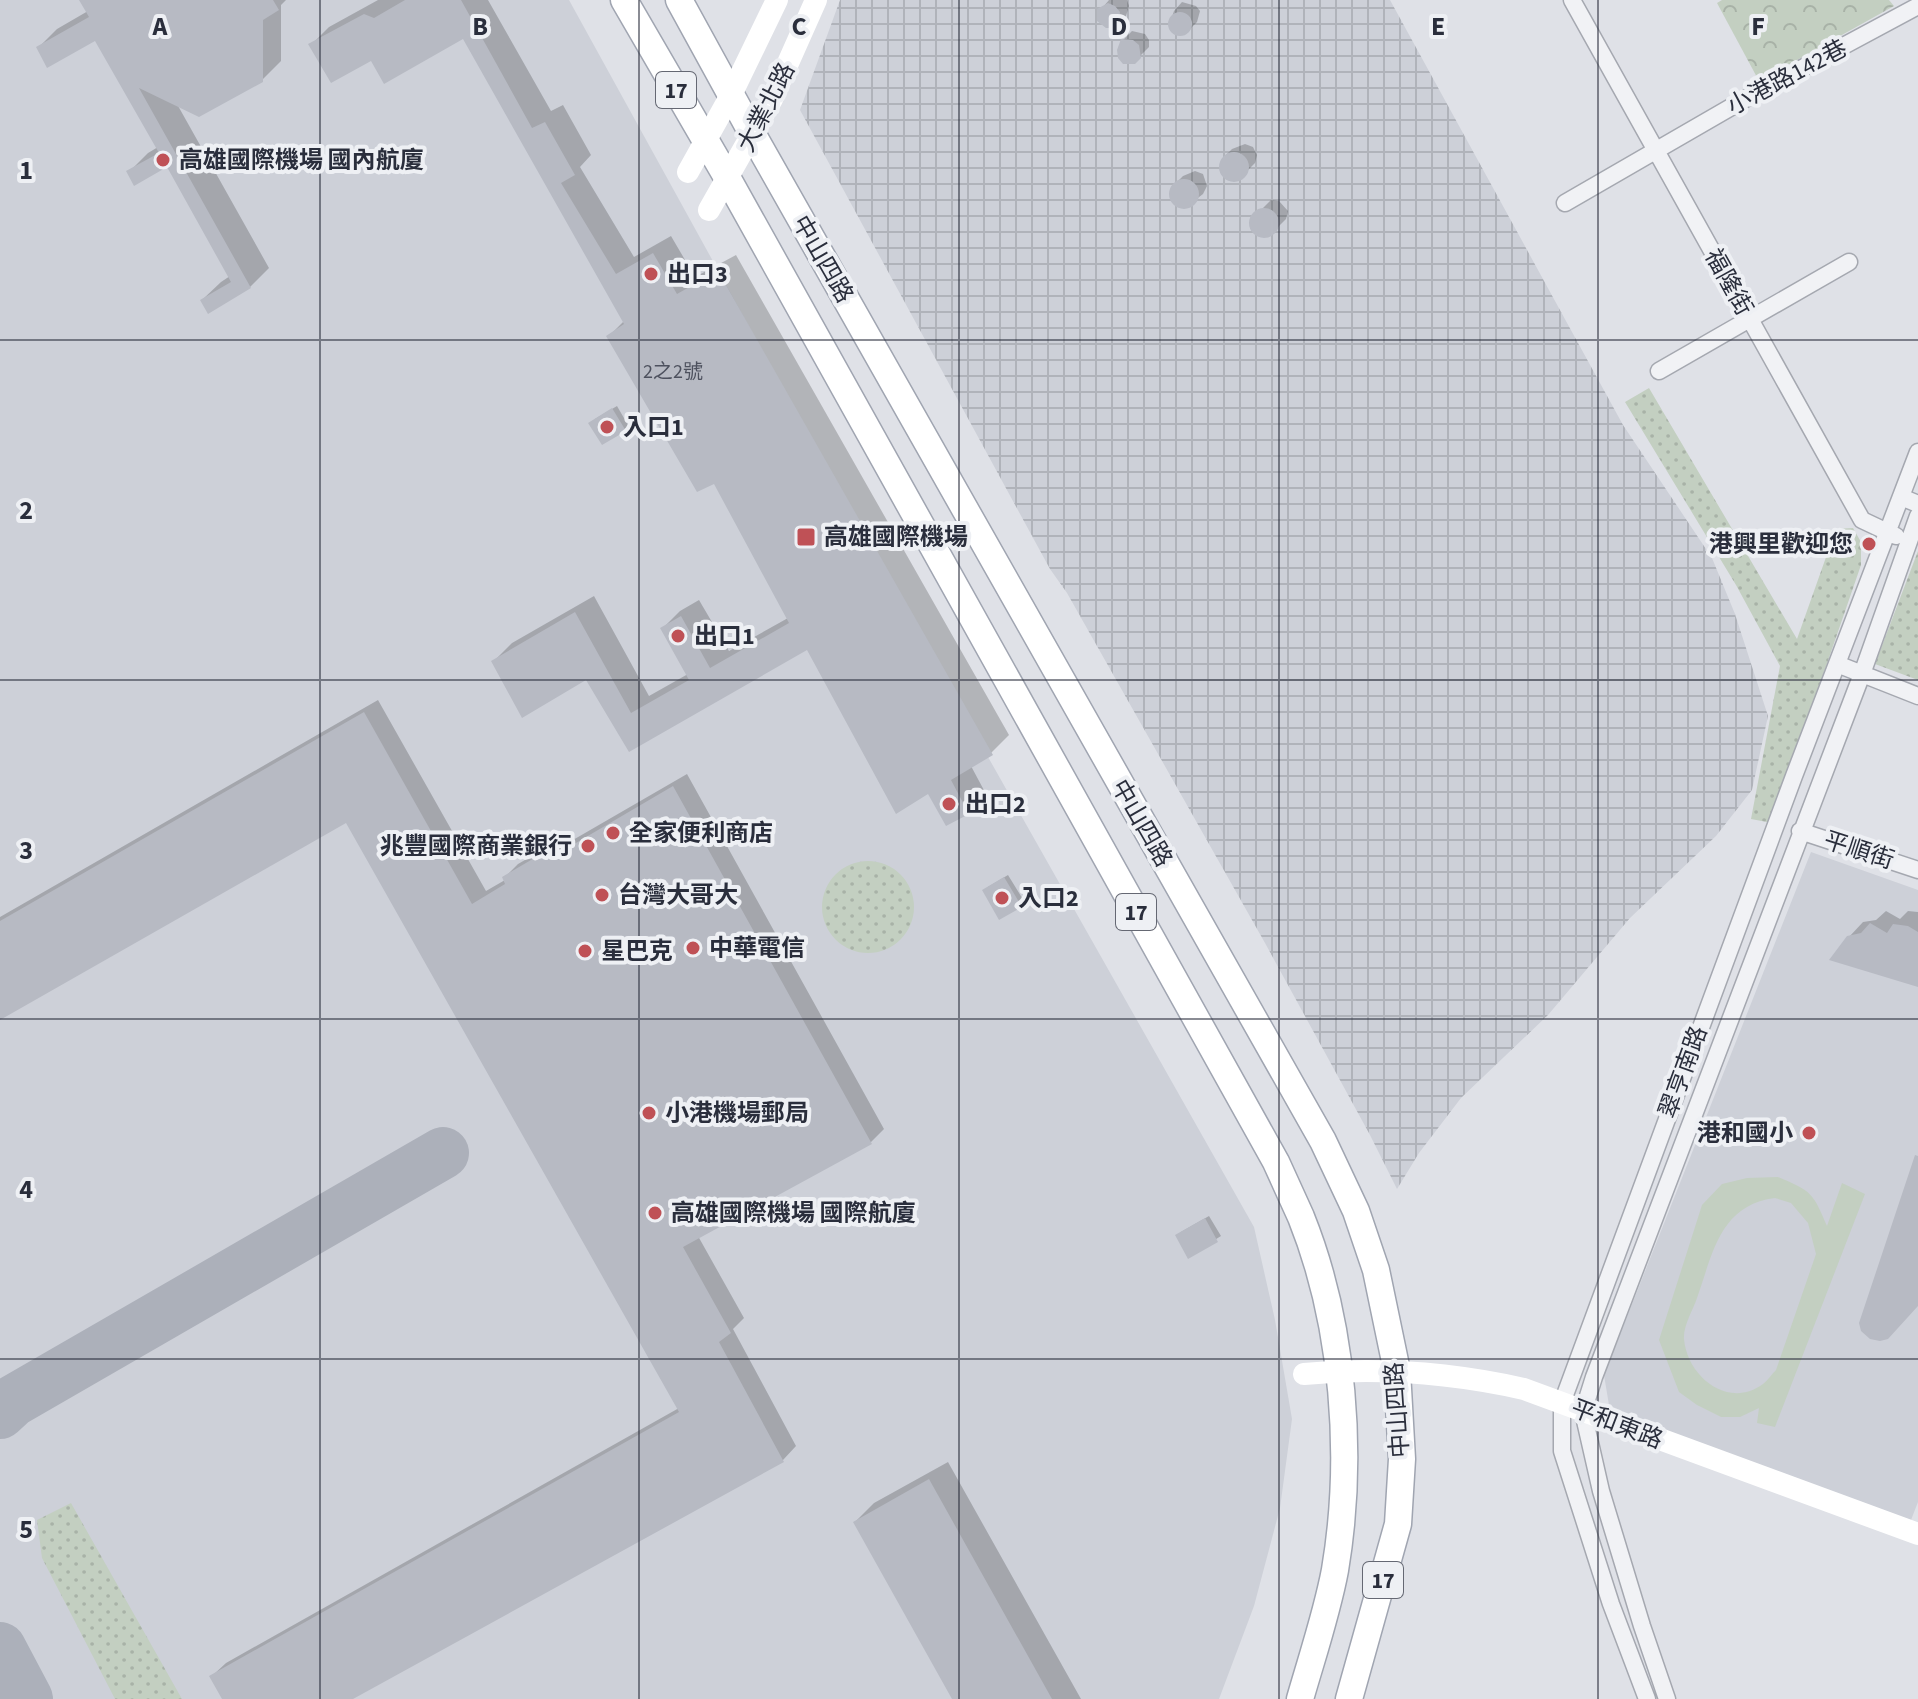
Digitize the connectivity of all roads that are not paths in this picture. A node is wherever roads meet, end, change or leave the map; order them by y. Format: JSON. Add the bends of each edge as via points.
{"nodes":[{"id":1,"x":624,"y":0,"type":"edge"},
{"id":2,"x":679,"y":0,"type":"edge"},
{"id":3,"x":777,"y":0,"type":"edge"},
{"id":4,"x":816,"y":0,"type":"edge"},
{"id":5,"x":1572,"y":0,"type":"edge"},
{"id":6,"x":1918,"y":6,"type":"edge"},
{"id":7,"x":731,"y":95,"type":"junction"},
{"id":8,"x":753,"y":135,"type":"junction"},
{"id":9,"x":706,"y":141,"type":"junction"},
{"id":10,"x":1656,"y":149,"type":"junction"},
{"id":11,"x":688,"y":172,"type":"dead end"},
{"id":12,"x":728,"y":179,"type":"junction"},
{"id":13,"x":1565,"y":203,"type":"dead end"},
{"id":14,"x":709,"y":210,"type":"dead end"},
{"id":15,"x":1849,"y":262,"type":"dead end"},
{"id":16,"x":1749,"y":320,"type":"junction"},
{"id":17,"x":1659,"y":371,"type":"dead end"},
{"id":18,"x":1918,"y":452,"type":"edge"},
{"id":19,"x":1901,"y":497,"type":"junction"},
{"id":20,"x":1918,"y":504,"type":"edge"},
{"id":21,"x":1918,"y":516,"type":"edge"},
{"id":22,"x":1888,"y":533,"type":"junction"},
{"id":23,"x":1908,"y":541,"type":"junction"},
{"id":24,"x":1837,"y":664,"type":"junction"},
{"id":25,"x":1862,"y":674,"type":"junction"},
{"id":26,"x":1918,"y":696,"type":"edge"},
{"id":27,"x":1800,"y":831,"type":"junction"},
{"id":28,"x":1918,"y":870,"type":"edge"},
{"id":29,"x":1339,"y":1370,"type":"junction"},
{"id":30,"x":1397,"y":1371,"type":"junction"},
{"id":31,"x":1304,"y":1374,"type":"dead end"},
{"id":32,"x":1562,"y":1403,"type":"junction"},
{"id":33,"x":1583,"y":1412,"type":"junction"},
{"id":34,"x":1918,"y":1534,"type":"edge"},
{"id":35,"x":1300,"y":1699,"type":"edge"},
{"id":36,"x":1349,"y":1699,"type":"edge"},
{"id":37,"x":1647,"y":1699,"type":"edge"},
{"id":38,"x":1667,"y":1699,"type":"edge"}],
"edges":[{"from":1,"to":9,"type":"main road","name":"中山四路","number":"17"},
{"from":2,"to":7,"type":"main road","name":"中山四路","number":"17"},
{"from":3,"to":7,"type":"street","name":"大業北路"},
{"from":4,"to":8,"type":"street","name":"大業北路"},
{"from":5,"to":10,"type":"street","name":"福隆街"},
{"from":6,"to":10,"type":"street","name":"小港路142巷"},
{"from":7,"to":8,"type":"main road","name":"中山四路","number":"17"},
{"from":7,"to":9,"type":"street","name":"大業北路"},
{"from":8,"to":12,"type":"street","name":"大業北路"},
{"from":8,"to":30,"type":"main road","name":"中山四路","number":"17","via":[[1323,1141],[1376,1270]]},
{"from":9,"to":11,"type":"street","name":"大業北路"},
{"from":9,"to":12,"type":"main road","name":"中山四路","number":"17"},
{"from":10,"to":13,"type":"street","name":"小港路142巷"},
{"from":10,"to":16,"type":"street","name":"福隆街"},
{"from":12,"to":14,"type":"street","name":"大業北路"},
{"from":12,"to":29,"type":"main road","name":"中山四路","number":"17","via":[[1276,1162],[1321,1279]]},
{"from":15,"to":16,"type":"street"},
{"from":16,"to":17,"type":"street"},
{"from":16,"to":22,"type":"street","name":"福隆街","via":[[1862,520]]},
{"from":18,"to":19,"type":"street","name":"翠亨南路"},
{"from":19,"to":20,"type":"street"},
{"from":19,"to":22,"type":"street","name":"翠亨南路"},
{"from":21,"to":23,"type":"street","name":"翠亨南路"},
{"from":22,"to":23,"type":"street","name":"福隆街"},
{"from":22,"to":24,"type":"street","name":"翠亨南路"},
{"from":23,"to":25,"type":"street","name":"翠亨南路"},
{"from":24,"to":25,"type":"street"},
{"from":24,"to":32,"type":"street","name":"翠亨南路"},
{"from":25,"to":26,"type":"street"},
{"from":25,"to":27,"type":"street","name":"翠亨南路"},
{"from":27,"to":28,"type":"street","name":"平順街"},
{"from":27,"to":33,"type":"street","name":"翠亨南路"},
{"from":29,"to":30,"type":"street","name":"平和東路"},
{"from":29,"to":31,"type":"street","name":"平和東路"},
{"from":29,"to":35,"type":"main road","name":"中山四路","number":"17","via":[[1343,1507],[1334,1573]]},
{"from":30,"to":32,"type":"street","name":"平和東路","via":[[1501,1384]]},
{"from":30,"to":36,"type":"main road","name":"中山四路","number":"17","via":[[1402,1459],[1398,1524]]},
{"from":32,"to":33,"type":"street","name":"平和東路"},
{"from":32,"to":37,"type":"street","name":"翠亨南路","via":[[1562,1451]]},
{"from":33,"to":34,"type":"street","name":"平和東路"},
{"from":33,"to":38,"type":"street","via":[[1604,1504]]}]}
